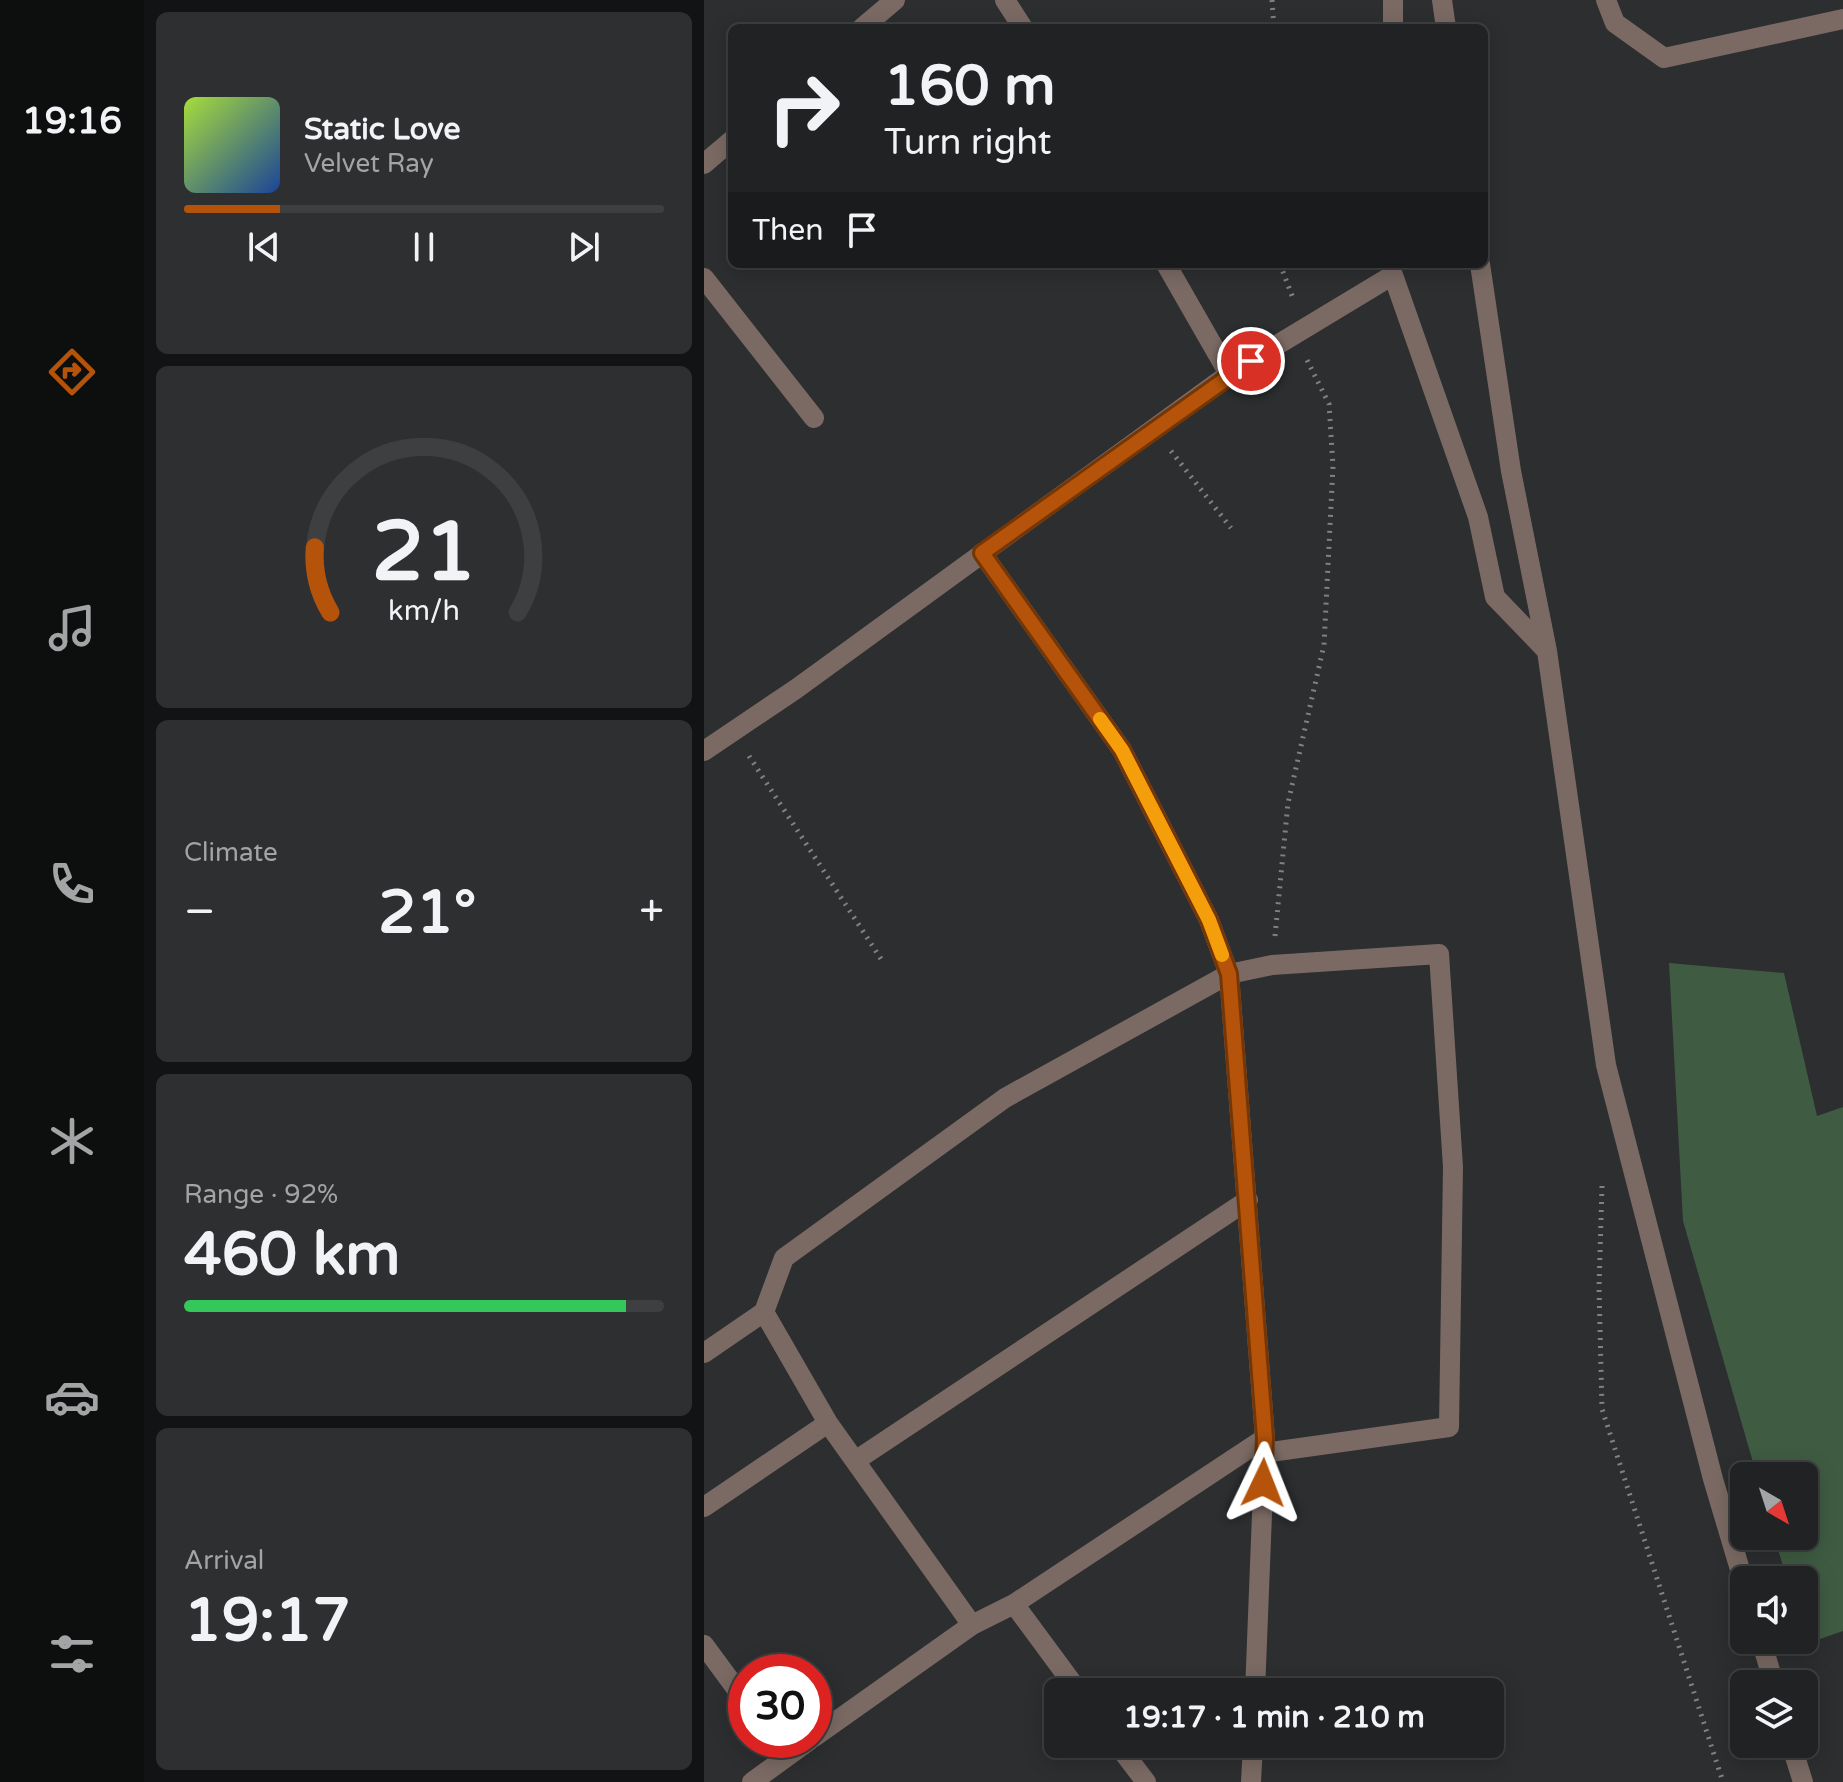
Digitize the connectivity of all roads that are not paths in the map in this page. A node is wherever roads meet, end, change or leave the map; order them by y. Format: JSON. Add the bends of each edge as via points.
{"nodes":[{"id":1,"x":895,"y":0,"type":"edge"},
{"id":2,"x":1005,"y":0,"type":"edge"},
{"id":3,"x":1393,"y":0,"type":"edge"},
{"id":4,"x":1442,"y":0,"type":"edge"},
{"id":5,"x":1606,"y":0,"type":"edge"},
{"id":6,"x":1843,"y":19,"type":"edge"},
{"id":7,"x":867,"y":24,"type":"edge"},
{"id":8,"x":1020,"y":24,"type":"edge"},
{"id":9,"x":1393,"y":24,"type":"edge"},
{"id":10,"x":1445,"y":24,"type":"edge"},
{"id":11,"x":728,"y":143,"type":"edge"},
{"id":12,"x":704,"y":164,"type":"edge"},
{"id":13,"x":1168,"y":268,"type":"edge"},
{"id":14,"x":1481,"y":268,"type":"edge"},
{"id":15,"x":1393,"y":269,"type":"edge"},
{"id":16,"x":704,"y":278,"type":"edge"},
{"id":17,"x":1229,"y":374,"type":"junction"},
{"id":18,"x":814,"y":418,"type":"dead end"},
{"id":19,"x":982,"y":553,"type":"junction"},
{"id":20,"x":1547,"y":651,"type":"junction"},
{"id":21,"x":704,"y":751,"type":"edge"},
{"id":22,"x":1229,"y":974,"type":"junction"},
{"id":23,"x":1248,"y":1200,"type":"junction"},
{"id":24,"x":764,"y":1312,"type":"junction"},
{"id":25,"x":704,"y":1353,"type":"edge"},
{"id":26,"x":828,"y":1423,"type":"junction"},
{"id":27,"x":1264,"y":1446,"type":"junction"},
{"id":28,"x":855,"y":1461,"type":"junction"},
{"id":29,"x":704,"y":1507,"type":"edge"},
{"id":30,"x":1739,"y":1566,"type":"edge"},
{"id":31,"x":1014,"y":1604,"type":"junction"},
{"id":32,"x":972,"y":1625,"type":"junction"},
{"id":33,"x":704,"y":1645,"type":"edge"},
{"id":34,"x":728,"y":1678,"type":"edge"},
{"id":35,"x":1069,"y":1678,"type":"edge"},
{"id":36,"x":1256,"y":1678,"type":"edge"},
{"id":37,"x":832,"y":1725,"type":"edge"},
{"id":38,"x":785,"y":1758,"type":"edge"},
{"id":39,"x":1128,"y":1758,"type":"edge"},
{"id":40,"x":1252,"y":1758,"type":"edge"},
{"id":41,"x":1795,"y":1758,"type":"edge"},
{"id":42,"x":752,"y":1782,"type":"edge"},
{"id":43,"x":1146,"y":1782,"type":"edge"},
{"id":44,"x":1251,"y":1782,"type":"edge"},
{"id":45,"x":1803,"y":1782,"type":"edge"}],
"edges":[{"from":1,"to":7,"type":"street"},
{"from":2,"to":8,"type":"street"},
{"from":3,"to":9,"type":"street"},
{"from":4,"to":10,"type":"street"},
{"from":5,"to":6,"type":"street","via":[[1615,23],[1664,58]]},
{"from":11,"to":12,"type":"street"},
{"from":13,"to":17,"type":"street"},
{"from":14,"to":20,"type":"street","via":[[1511,471]]},
{"from":15,"to":17,"type":"street"},
{"from":15,"to":20,"type":"street","via":[[1478,517],[1495,597]]},
{"from":16,"to":18,"type":"street"},
{"from":17,"to":19,"type":"street"},
{"from":19,"to":21,"type":"street"},
{"from":19,"to":22,"type":"street","via":[[1122,750],[1209,920]]},
{"from":20,"to":30,"type":"street","via":[[1606,1065]]},
{"from":22,"to":23,"type":"street"},
{"from":22,"to":24,"type":"street","via":[[1005,1098],[784,1258]]},
{"from":22,"to":27,"type":"street","via":[[1272,965],[1439,954],[1453,1167],[1449,1427]]},
{"from":23,"to":27,"type":"street"},
{"from":23,"to":28,"type":"street"},
{"from":24,"to":25,"type":"street"},
{"from":24,"to":26,"type":"street"},
{"from":26,"to":28,"type":"street"},
{"from":26,"to":29,"type":"street"},
{"from":27,"to":31,"type":"street"},
{"from":27,"to":36,"type":"street"},
{"from":28,"to":32,"type":"street"},
{"from":31,"to":32,"type":"street"},
{"from":31,"to":35,"type":"street"},
{"from":32,"to":37,"type":"street"},
{"from":33,"to":34,"type":"street"},
{"from":38,"to":42,"type":"street"},
{"from":39,"to":43,"type":"street"},
{"from":40,"to":44,"type":"street"},
{"from":41,"to":45,"type":"street"}]}
